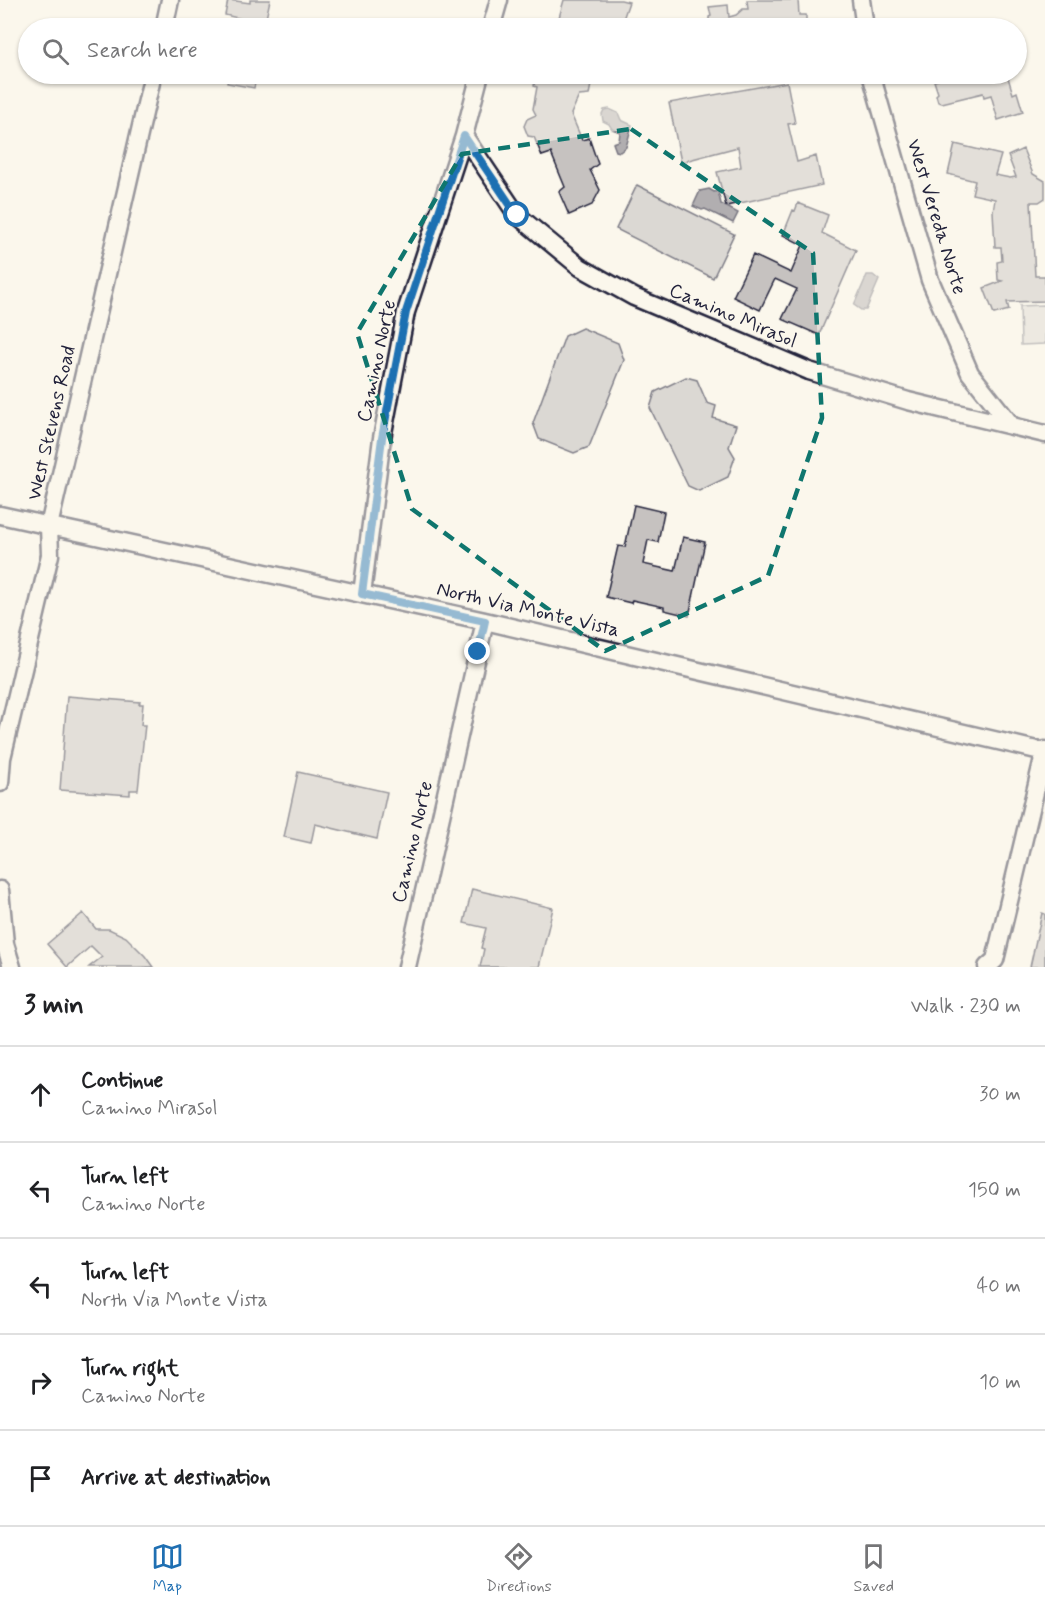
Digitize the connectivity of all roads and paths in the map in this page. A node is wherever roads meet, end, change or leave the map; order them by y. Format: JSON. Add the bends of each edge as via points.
{"nodes":[{"id":1,"x":170,"y":0,"type":"edge"},
{"id":2,"x":499,"y":0,"type":"edge"},
{"id":3,"x":861,"y":0,"type":"edge"},
{"id":4,"x":166,"y":18,"type":"edge"},
{"id":5,"x":494,"y":18,"type":"edge"},
{"id":6,"x":864,"y":18,"type":"edge"},
{"id":7,"x":151,"y":84,"type":"edge"},
{"id":8,"x":477,"y":84,"type":"edge"},
{"id":9,"x":874,"y":84,"type":"edge"},
{"id":10,"x":464,"y":136,"type":"junction"},
{"id":11,"x":1012,"y":426,"type":"junction"},
{"id":12,"x":1045,"y":434,"type":"edge"},
{"id":13,"x":0,"y":515,"type":"edge"},
{"id":14,"x":49,"y":526,"type":"junction"},
{"id":15,"x":362,"y":594,"type":"junction"},
{"id":16,"x":485,"y":621,"type":"junction"},
{"id":17,"x":1045,"y":751,"type":"edge"},
{"id":18,"x":0,"y":783,"type":"edge"},
{"id":19,"x":0,"y":890,"type":"edge"},
{"id":20,"x":12,"y":967,"type":"edge"},
{"id":21,"x":406,"y":967,"type":"edge"},
{"id":22,"x":987,"y":967,"type":"edge"}],
"edges":[{"from":1,"to":4,"type":"street"},
{"from":2,"to":5,"type":"street"},
{"from":3,"to":6,"type":"street"},
{"from":7,"to":14,"type":"street","name":"West Stevens Road"},
{"from":8,"to":10,"type":"street","name":"Camino Norte"},
{"from":9,"to":11,"type":"street","name":"West Vereda Norte","via":[[930,280],[970,373]]},
{"from":10,"to":11,"type":"street","name":"Camino Mirasol","via":[[517,215],[580,267],[634,297],[809,371],[908,401]]},
{"from":10,"to":15,"type":"street","name":"Camino Norte","via":[[406,312],[382,438]]},
{"from":11,"to":12,"type":"street","name":"Camino Mirasol"},
{"from":13,"to":14,"type":"street","name":"North Via Monte Vista"},
{"from":14,"to":15,"type":"street","name":"North Via Monte Vista"},
{"from":14,"to":18,"type":"street","name":"West Stevens Road","via":[[50,555],[2,758]]},
{"from":15,"to":16,"type":"street","name":"North Via Monte Vista"},
{"from":16,"to":17,"type":"street","name":"North Via Monte Vista"},
{"from":16,"to":21,"type":"street","name":"Camino Norte"},
{"from":17,"to":22,"type":"street","via":[[995,960]]},
{"from":19,"to":20,"type":"street","via":[[5,944]]}]}
